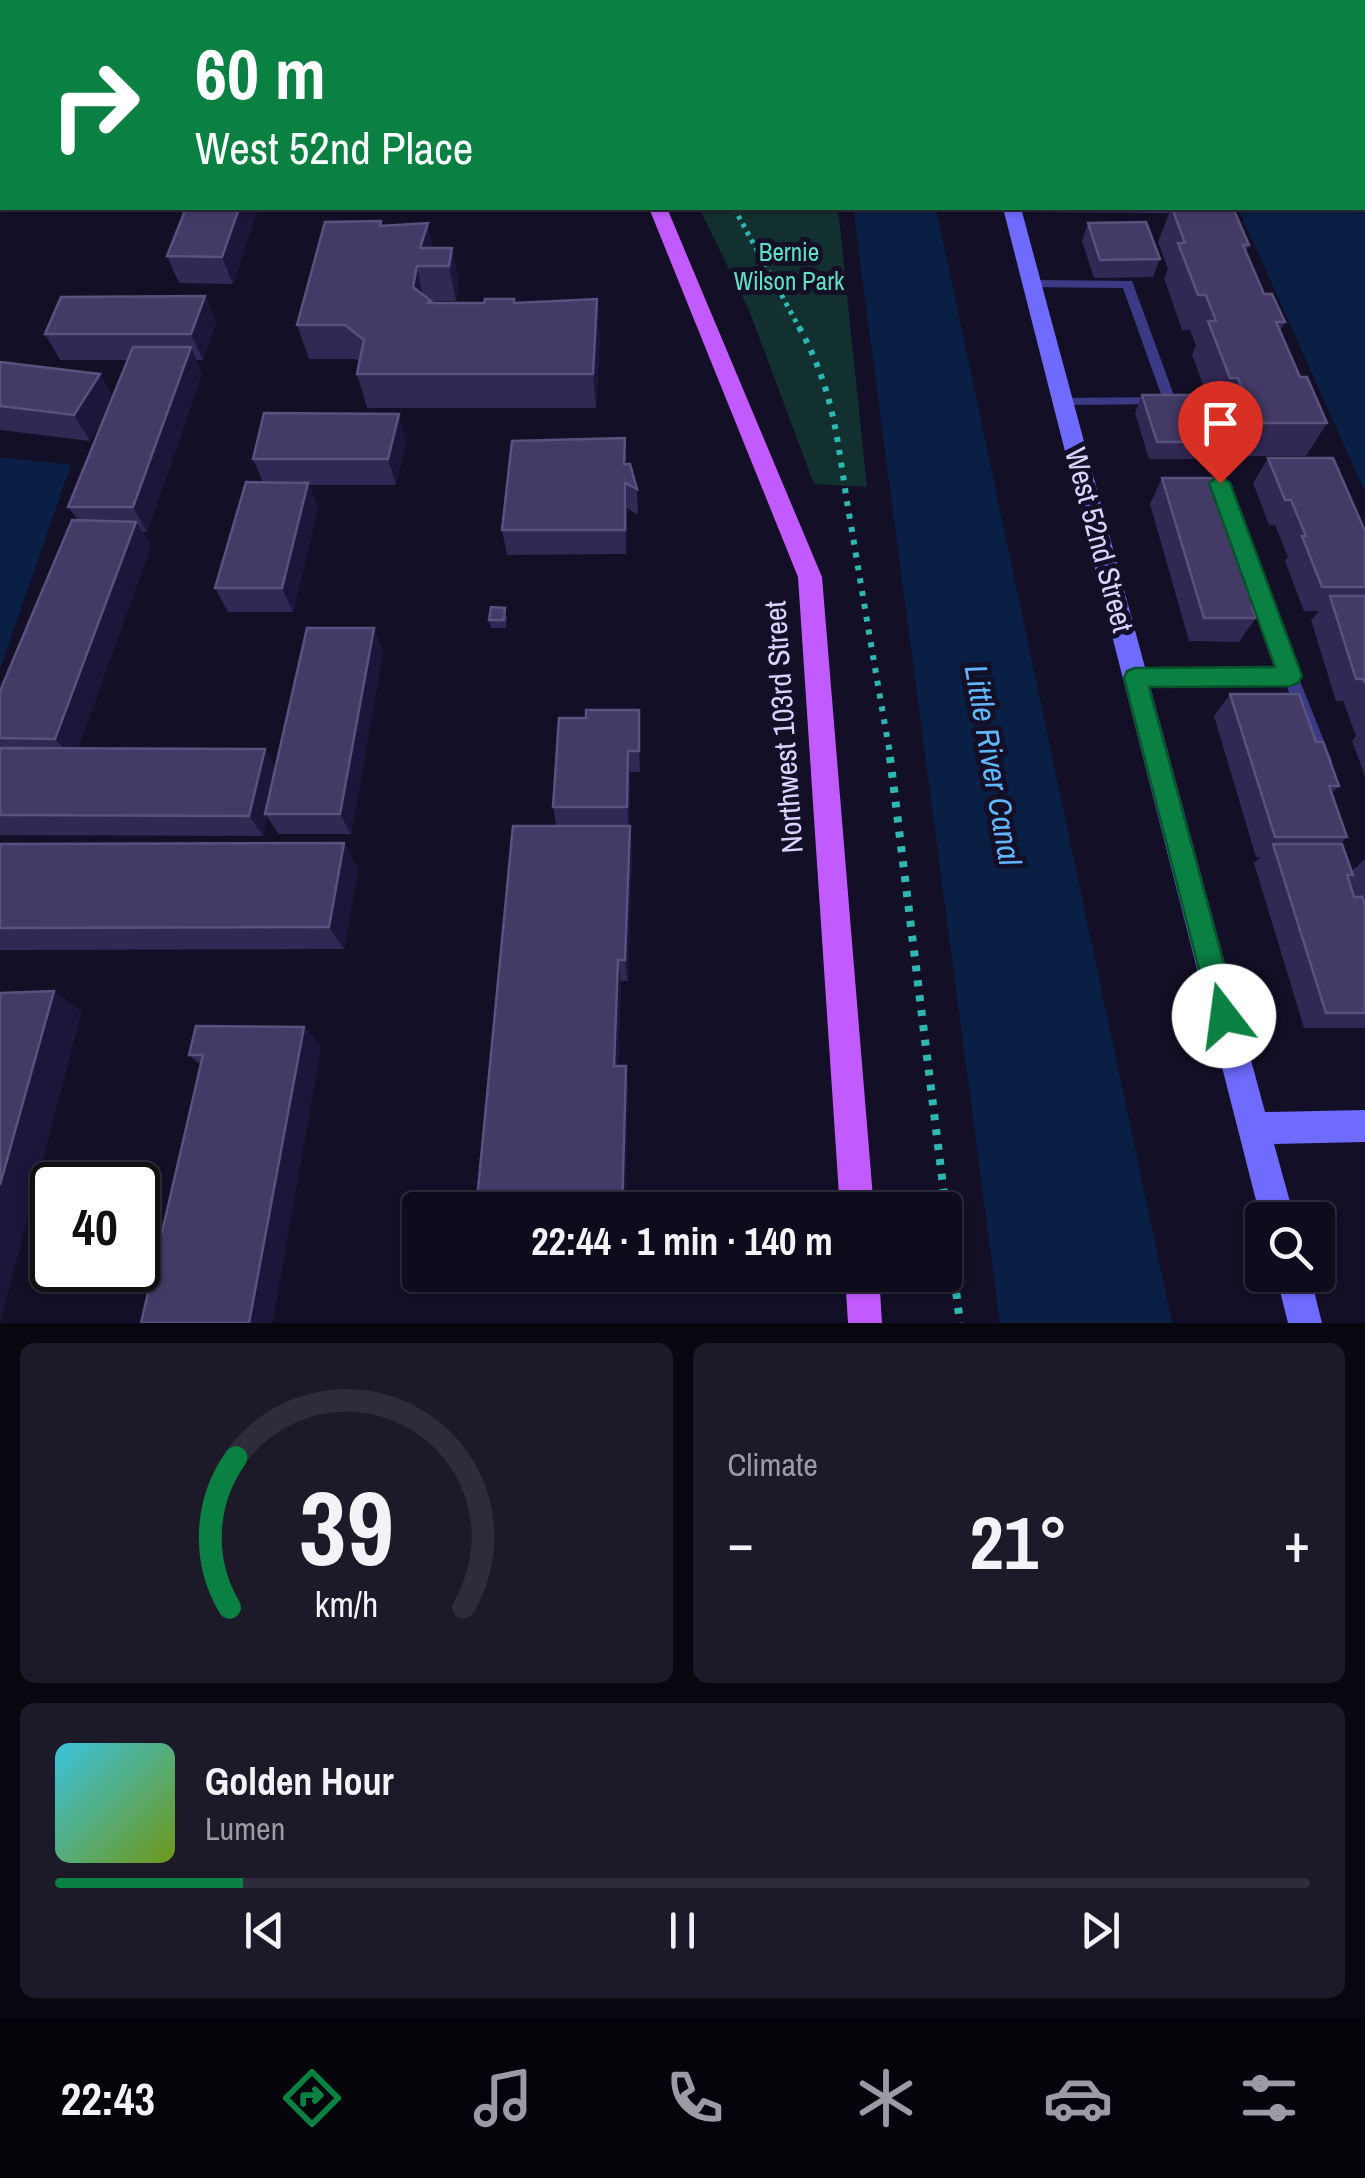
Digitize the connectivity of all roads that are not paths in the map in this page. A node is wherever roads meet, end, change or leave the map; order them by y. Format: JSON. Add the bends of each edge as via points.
{"nodes":[{"id":1,"x":659,"y":210,"type":"edge"},
{"id":2,"x":1013,"y":210,"type":"edge"},
{"id":3,"x":1032,"y":284,"type":"junction"},
{"id":4,"x":1063,"y":402,"type":"junction"},
{"id":5,"x":1220,"y":483,"type":"dead end"},
{"id":6,"x":1290,"y":676,"type":"junction"},
{"id":7,"x":1135,"y":678,"type":"junction"},
{"id":8,"x":1327,"y":768,"type":"edge"},
{"id":9,"x":1365,"y":1126,"type":"edge"},
{"id":10,"x":1254,"y":1128,"type":"junction"},
{"id":11,"x":856,"y":1192,"type":"edge"},
{"id":12,"x":1273,"y":1202,"type":"edge"},
{"id":13,"x":863,"y":1292,"type":"edge"},
{"id":14,"x":1297,"y":1292,"type":"edge"},
{"id":15,"x":865,"y":1323,"type":"edge"},
{"id":16,"x":1305,"y":1323,"type":"edge"}],
"edges":[{"from":1,"to":11,"type":"main road","name":"Northwest 103rd Street","via":[[810,577]]},
{"from":2,"to":3,"type":"street","name":"West 52nd Street"},
{"from":3,"to":4,"type":"street","name":"West 52nd Street"},
{"from":3,"to":4,"type":"lane","via":[[1128,284],[1170,400]]},
{"from":4,"to":7,"type":"street","name":"West 52nd Street"},
{"from":5,"to":6,"type":"lane"},
{"from":6,"to":7,"type":"lane"},
{"from":6,"to":8,"type":"lane"},
{"from":7,"to":10,"type":"street","name":"West 52nd Street"},
{"from":9,"to":10,"type":"street"},
{"from":10,"to":12,"type":"street","name":"West 52nd Street"},
{"from":13,"to":15,"type":"main road"},
{"from":14,"to":16,"type":"street"}]}
